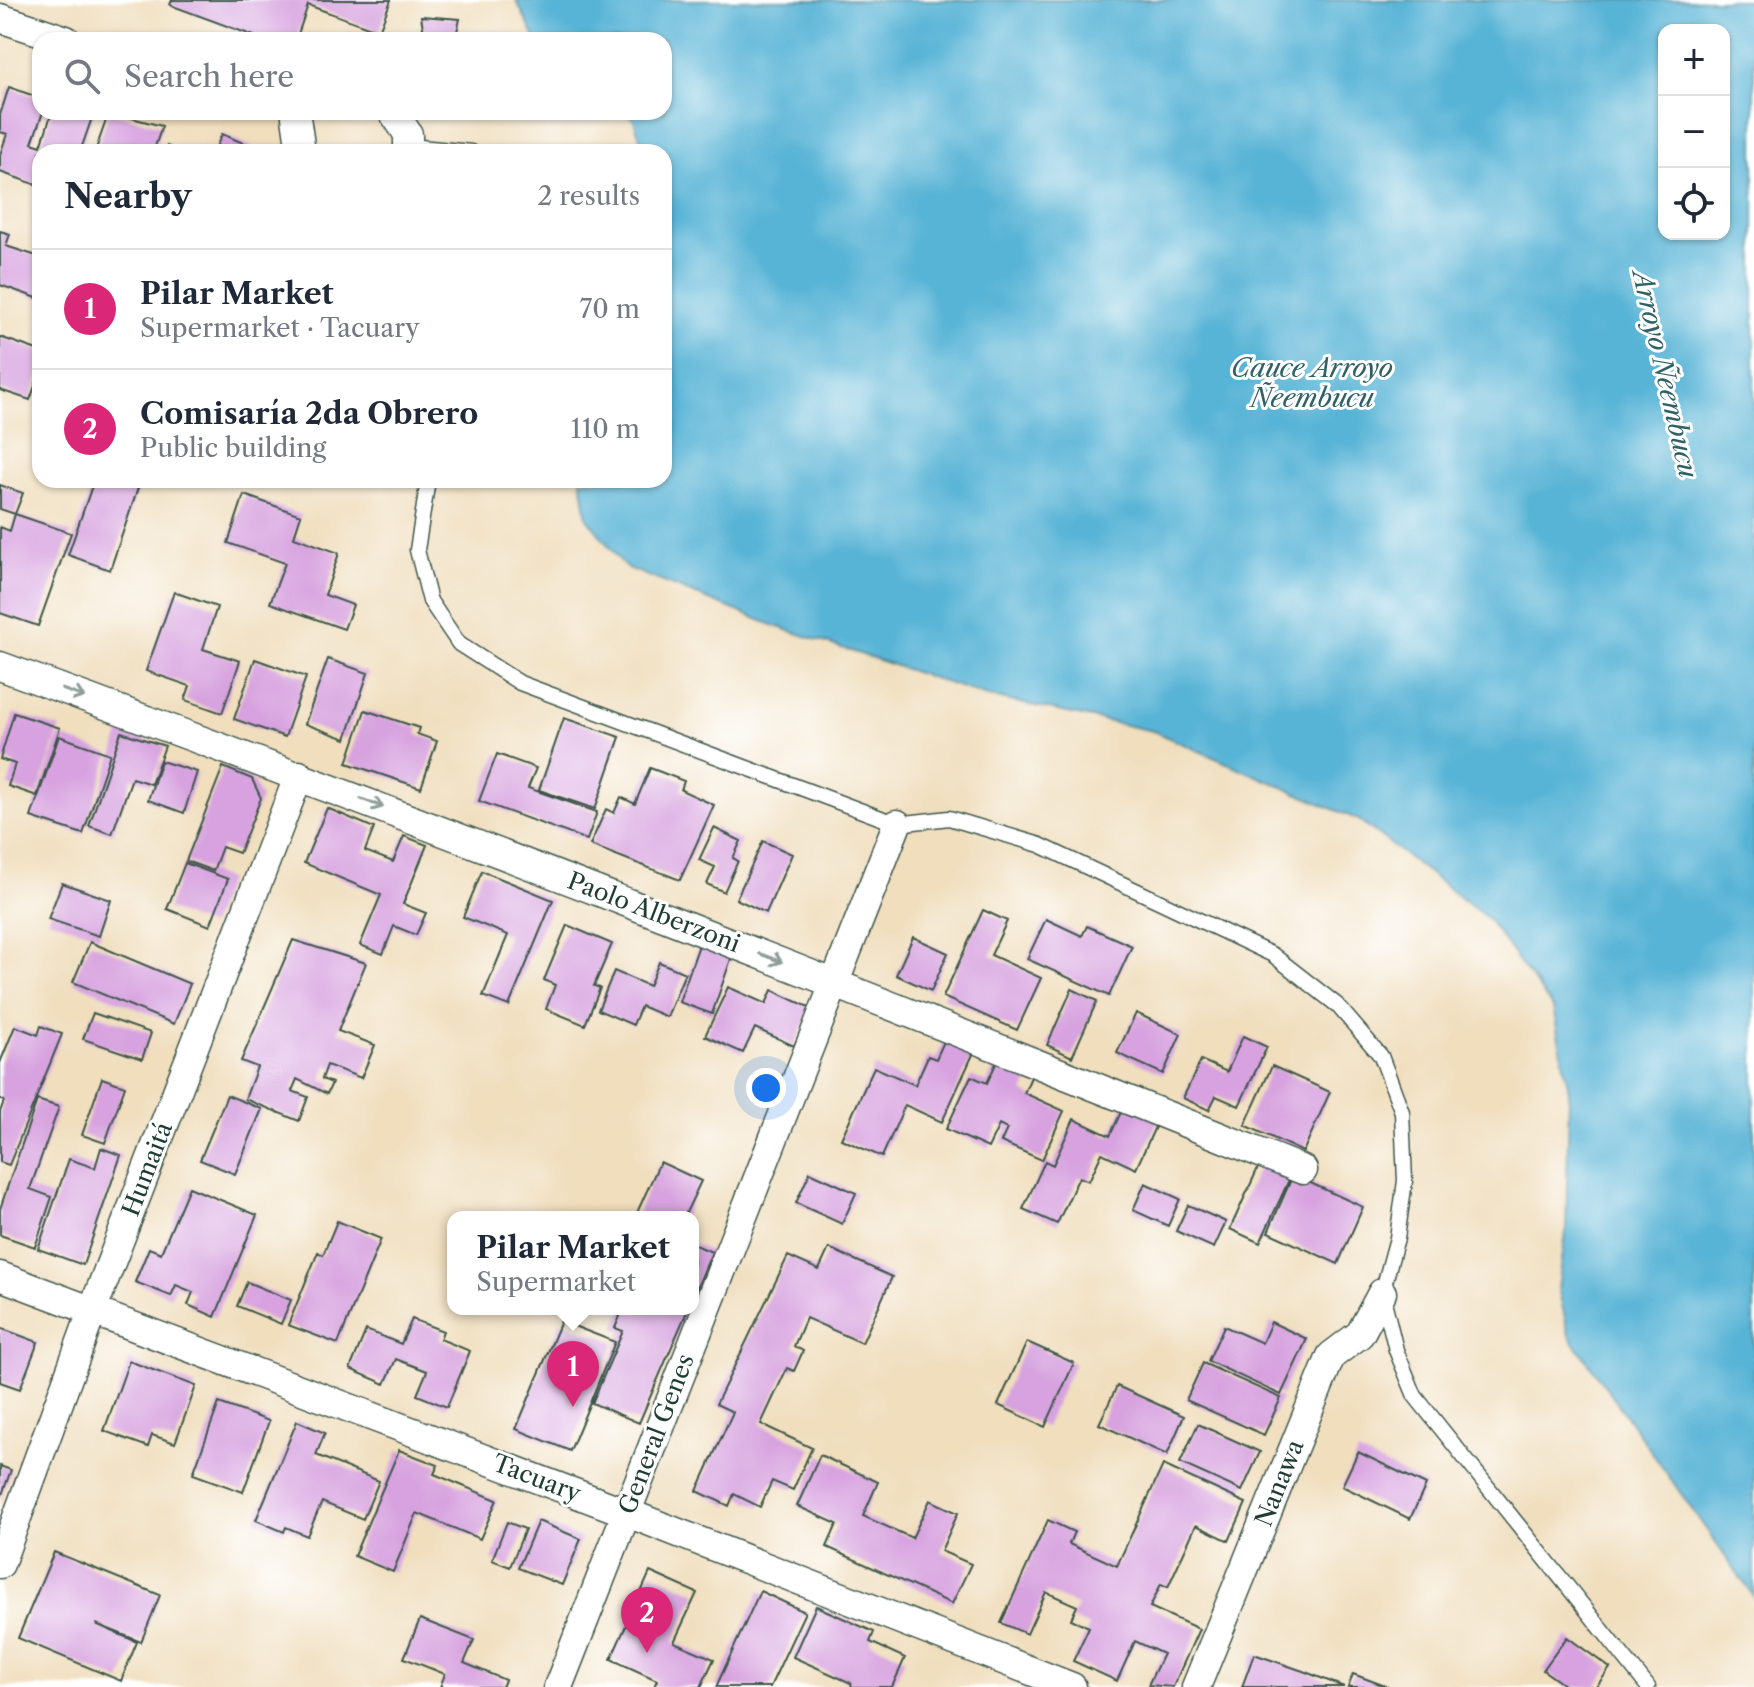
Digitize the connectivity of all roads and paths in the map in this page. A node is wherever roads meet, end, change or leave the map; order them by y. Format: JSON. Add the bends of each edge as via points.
{"nodes":[{"id":1,"x":0,"y":18,"type":"edge"},
{"id":2,"x":42,"y":32,"type":"edge"},
{"id":3,"x":294,"y":120,"type":"edge"},
{"id":4,"x":398,"y":120,"type":"edge"},
{"id":5,"x":299,"y":144,"type":"edge"},
{"id":6,"x":409,"y":144,"type":"edge"},
{"id":7,"x":427,"y":488,"type":"edge"},
{"id":8,"x":0,"y":666,"type":"edge"},
{"id":9,"x":299,"y":775,"type":"junction"},
{"id":10,"x":897,"y":824,"type":"junction"},
{"id":11,"x":834,"y":982,"type":"junction"},
{"id":12,"x":1303,"y":1170,"type":"dead end"},
{"id":13,"x":0,"y":1276,"type":"edge"},
{"id":14,"x":1382,"y":1293,"type":"junction"},
{"id":15,"x":93,"y":1309,"type":"junction"},
{"id":16,"x":625,"y":1512,"type":"junction"},
{"id":17,"x":0,"y":1564,"type":"edge"},
{"id":18,"x":558,"y":1687,"type":"edge"},
{"id":19,"x":1072,"y":1687,"type":"edge"},
{"id":20,"x":1196,"y":1687,"type":"edge"},
{"id":21,"x":1648,"y":1687,"type":"edge"}],
"edges":[{"from":1,"to":2,"type":"street"},
{"from":3,"to":5,"type":"street"},
{"from":4,"to":6,"type":"street"},
{"from":7,"to":10,"type":"lane","via":[[417,550],[430,601],[459,644],[520,683]]},
{"from":8,"to":9,"type":"street","name":"Paolo Alberzoni","one_way":true},
{"from":9,"to":11,"type":"street","name":"Paolo Alberzoni","one_way":true},
{"from":9,"to":15,"type":"street","name":"Humaitá"},
{"from":10,"to":11,"type":"street","name":"General Genes"},
{"from":10,"to":14,"type":"lane","via":[[949,818],[1040,845],[1273,955],[1337,1005],[1381,1056],[1402,1112],[1405,1181]]},
{"from":11,"to":12,"type":"street","name":"Paolo Alberzoni"},
{"from":11,"to":16,"type":"street","name":"General Genes"},
{"from":13,"to":15,"type":"street","name":"Tacuary"},
{"from":14,"to":20,"type":"street","name":"Nanawa","via":[[1360,1334],[1331,1356]]},
{"from":14,"to":21,"type":"lane","via":[[1396,1350],[1415,1396]]},
{"from":15,"to":16,"type":"street","name":"Tacuary"},
{"from":15,"to":17,"type":"street","name":"Humaitá"},
{"from":16,"to":18,"type":"street","name":"General Genes"},
{"from":16,"to":19,"type":"street","name":"Tacuary"}]}
